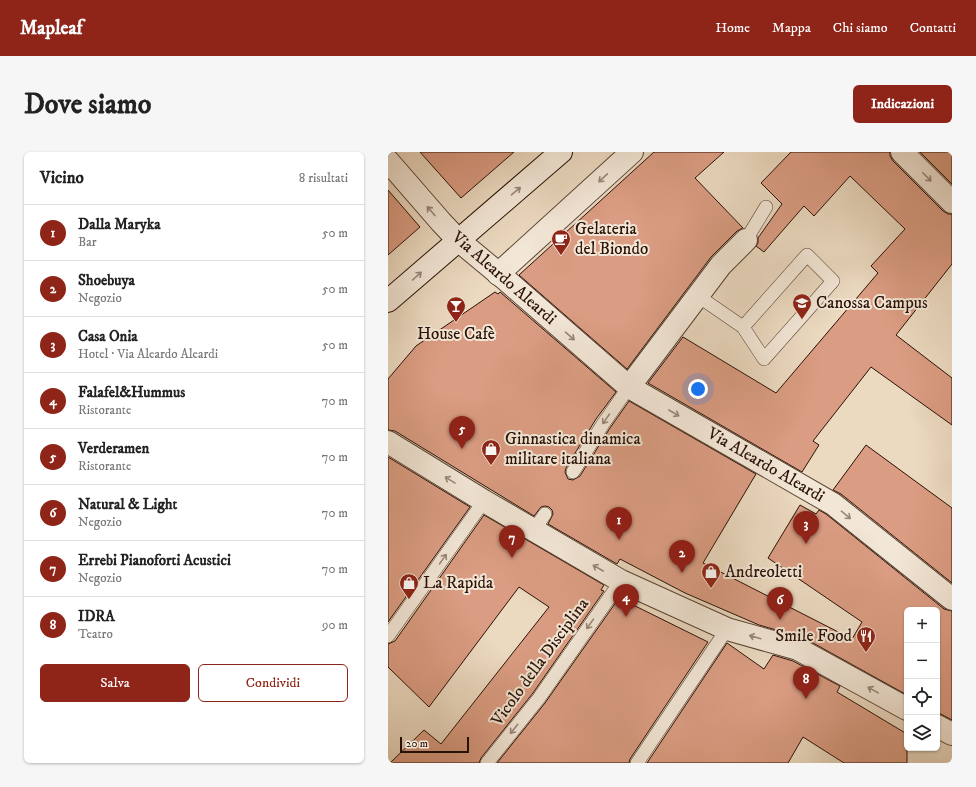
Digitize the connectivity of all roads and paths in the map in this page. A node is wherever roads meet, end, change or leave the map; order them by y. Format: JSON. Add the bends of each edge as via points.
{"nodes":[{"id":1,"x":561,"y":152,"type":"edge"},
{"id":2,"x":632,"y":152,"type":"edge"},
{"id":3,"x":902,"y":152,"type":"edge"},
{"id":4,"x":388,"y":161,"type":"edge"},
{"id":5,"x":952,"y":202,"type":"edge"},
{"id":6,"x":766,"y":207,"type":"dead end"},
{"id":7,"x":458,"y":240,"type":"junction"},
{"id":8,"x":746,"y":240,"type":"joint"},
{"id":9,"x":498,"y":274,"type":"junction"},
{"id":10,"x":700,"y":287,"type":"junction"},
{"id":11,"x":388,"y":301,"type":"edge"},
{"id":12,"x":743,"y":327,"type":"junction"},
{"id":13,"x":629,"y":387,"type":"junction"},
{"id":14,"x":388,"y":442,"type":"edge"},
{"id":15,"x":573,"y":472,"type":"dead end"},
{"id":16,"x":484,"y":501,"type":"junction"},
{"id":17,"x":621,"y":581,"type":"junction"},
{"id":18,"x":952,"y":599,"type":"edge"},
{"id":19,"x":727,"y":629,"type":"junction"},
{"id":20,"x":388,"y":636,"type":"edge"},
{"id":21,"x":904,"y":707,"type":"edge"},
{"id":22,"x":940,"y":728,"type":"edge"},
{"id":23,"x":952,"y":734,"type":"edge"},
{"id":24,"x":487,"y":763,"type":"edge"},
{"id":25,"x":637,"y":763,"type":"edge"}],
"edges":[{"from":7,"to":1,"type":"street","one_way":true},
{"from":2,"to":9,"type":"street","one_way":true},
{"from":3,"to":5,"type":"street","one_way":true},
{"from":7,"to":4,"type":"street","name":"Via Aleardo Aleardi","one_way":true},
{"from":6,"to":8,"type":"lane"},
{"from":7,"to":9,"type":"street","name":"Via Aleardo Aleardi"},
{"from":11,"to":7,"type":"street","one_way":true},
{"from":8,"to":10,"type":"street"},
{"from":9,"to":13,"type":"street","name":"Via Aleardo Aleardi","one_way":true},
{"from":10,"to":12,"type":"lane"},
{"from":10,"to":13,"type":"street"},
{"from":12,"to":12,"type":"lane","via":[[764,359],[833,280],[807,255]]},
{"from":13,"to":15,"type":"lane","one_way":true},
{"from":13,"to":18,"type":"street","name":"Via Aleardo Aleardi","one_way":true,"via":[[833,504]]},
{"from":16,"to":14,"type":"street","one_way":true},
{"from":17,"to":16,"type":"street","one_way":true,"via":[[540,522]]},
{"from":20,"to":16,"type":"lane","one_way":true},
{"from":17,"to":19,"type":"street"},
{"from":17,"to":24,"type":"lane","name":"Vicolo della Disciplina","one_way":true,"via":[[539,698]]},
{"from":21,"to":19,"type":"street","one_way":true,"via":[[798,649]]},
{"from":19,"to":25,"type":"lane"},
{"from":22,"to":23,"type":"street"}]}
